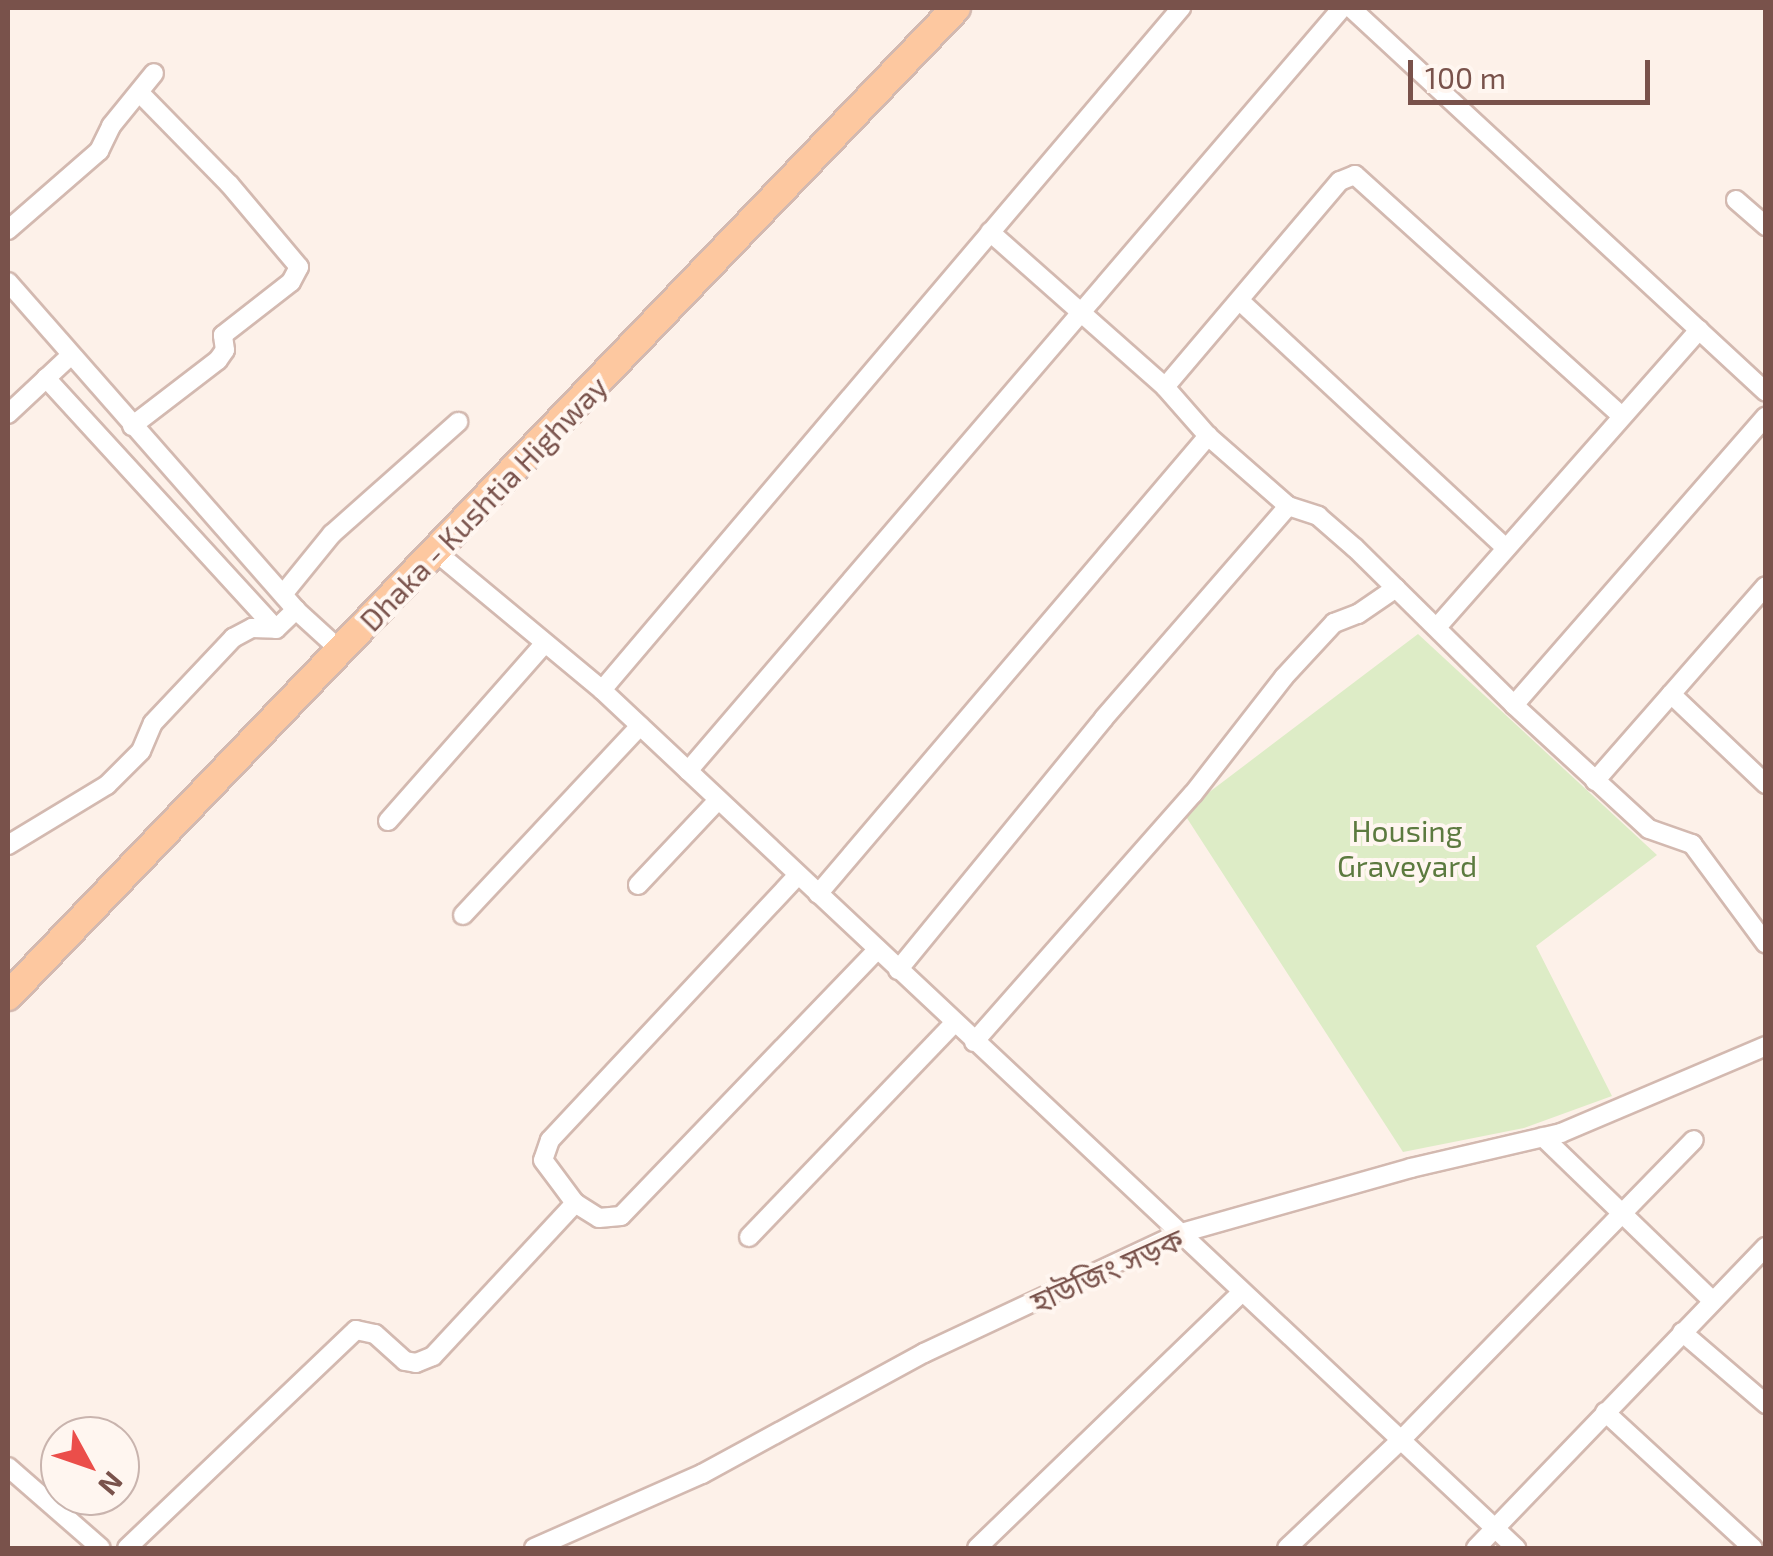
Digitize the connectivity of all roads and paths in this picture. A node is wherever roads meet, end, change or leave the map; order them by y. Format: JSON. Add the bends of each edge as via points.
{"nodes":[{"id":1,"x":956,"y":8,"type":"edge"},
{"id":2,"x":1181,"y":8,"type":"edge"},
{"id":3,"x":1342,"y":8,"type":"edge"},
{"id":4,"x":1351,"y":8,"type":"edge"},
{"id":5,"x":154,"y":73,"type":"dead end"},
{"id":6,"x":140,"y":93,"type":"junction"},
{"id":7,"x":1736,"y":200,"type":"dead end"},
{"id":8,"x":1766,"y":226,"type":"edge"},
{"id":9,"x":8,"y":230,"type":"edge"},
{"id":10,"x":990,"y":232,"type":"junction"},
{"id":11,"x":8,"y":282,"type":"edge"},
{"id":12,"x":1240,"y":302,"type":"junction"},
{"id":13,"x":1080,"y":316,"type":"junction"},
{"id":14,"x":1698,"y":330,"type":"junction"},
{"id":15,"x":71,"y":355,"type":"junction"},
{"id":16,"x":46,"y":378,"type":"junction"},
{"id":17,"x":1165,"y":387,"type":"junction"},
{"id":18,"x":1766,"y":392,"type":"edge"},
{"id":19,"x":8,"y":414,"type":"edge"},
{"id":20,"x":1622,"y":416,"type":"junction"},
{"id":21,"x":1766,"y":416,"type":"edge"},
{"id":22,"x":458,"y":422,"type":"dead end"},
{"id":23,"x":132,"y":426,"type":"junction"},
{"id":24,"x":1208,"y":436,"type":"junction"},
{"id":25,"x":1288,"y":506,"type":"junction"},
{"id":26,"x":1506,"y":548,"type":"junction"},
{"id":27,"x":436,"y":552,"type":"junction"},
{"id":28,"x":1766,"y":586,"type":"edge"},
{"id":29,"x":1396,"y":588,"type":"junction"},
{"id":30,"x":284,"y":593,"type":"junction"},
{"id":31,"x":296,"y":610,"type":"junction"},
{"id":32,"x":1438,"y":626,"type":"junction"},
{"id":33,"x":276,"y":629,"type":"junction"},
{"id":34,"x":544,"y":643,"type":"junction"},
{"id":35,"x":341,"y":650,"type":"junction"},
{"id":36,"x":602,"y":690,"type":"junction"},
{"id":37,"x":1671,"y":694,"type":"junction"},
{"id":38,"x":1514,"y":705,"type":"junction"},
{"id":39,"x":640,"y":726,"type":"junction"},
{"id":40,"x":688,"y":771,"type":"junction"},
{"id":41,"x":1595,"y":782,"type":"junction"},
{"id":42,"x":1766,"y":784,"type":"edge"},
{"id":43,"x":718,"y":800,"type":"junction"},
{"id":44,"x":388,"y":821,"type":"dead end"},
{"id":45,"x":8,"y":845,"type":"edge"},
{"id":46,"x":798,"y":875,"type":"junction"},
{"id":47,"x":638,"y":884,"type":"dead end"},
{"id":48,"x":818,"y":894,"type":"junction"},
{"id":49,"x":462,"y":915,"type":"dead end"},
{"id":50,"x":1766,"y":944,"type":"edge"},
{"id":51,"x":876,"y":950,"type":"junction"},
{"id":52,"x":898,"y":970,"type":"junction"},
{"id":53,"x":8,"y":996,"type":"edge"},
{"id":54,"x":954,"y":1023,"type":"junction"},
{"id":55,"x":974,"y":1042,"type":"junction"},
{"id":56,"x":1766,"y":1046,"type":"edge"},
{"id":57,"x":1544,"y":1137,"type":"junction"},
{"id":58,"x":1694,"y":1140,"type":"dead end"},
{"id":59,"x":574,"y":1203,"type":"junction"},
{"id":60,"x":1626,"y":1212,"type":"junction"},
{"id":61,"x":1178,"y":1234,"type":"junction"},
{"id":62,"x":749,"y":1237,"type":"dead end"},
{"id":63,"x":1762,"y":1257,"type":"edge"},
{"id":64,"x":1241,"y":1293,"type":"junction"},
{"id":65,"x":1713,"y":1301,"type":"junction"},
{"id":66,"x":1682,"y":1332,"type":"junction"},
{"id":67,"x":1766,"y":1404,"type":"edge"},
{"id":68,"x":1604,"y":1412,"type":"junction"},
{"id":69,"x":1400,"y":1440,"type":"junction"},
{"id":70,"x":8,"y":1467,"type":"edge"},
{"id":71,"x":1495,"y":1527,"type":"junction"},
{"id":72,"x":100,"y":1548,"type":"edge"},
{"id":73,"x":126,"y":1548,"type":"edge"},
{"id":74,"x":534,"y":1548,"type":"edge"},
{"id":75,"x":978,"y":1548,"type":"edge"},
{"id":76,"x":1287,"y":1548,"type":"edge"},
{"id":77,"x":1476,"y":1548,"type":"edge"},
{"id":78,"x":1516,"y":1548,"type":"edge"},
{"id":79,"x":1753,"y":1548,"type":"edge"}],
"edges":[{"from":1,"to":27,"type":"main road","name":"Dhaka - Kushtia Highway"},
{"from":2,"to":10,"type":"street"},
{"from":3,"to":13,"type":"street"},
{"from":4,"to":14,"type":"street"},
{"from":5,"to":6,"type":"street"},
{"from":6,"to":9,"type":"street","via":[[98,151]]},
{"from":6,"to":23,"type":"street","via":[[299,267],[291,282],[223,335],[218,360]]},
{"from":7,"to":8,"type":"street"},
{"from":10,"to":13,"type":"street"},
{"from":10,"to":36,"type":"street"},
{"from":11,"to":15,"type":"street"},
{"from":12,"to":17,"type":"street"},
{"from":12,"to":20,"type":"street","via":[[1340,181],[1355,175]]},
{"from":12,"to":26,"type":"street"},
{"from":13,"to":17,"type":"street"},
{"from":13,"to":40,"type":"street"},
{"from":14,"to":18,"type":"street"},
{"from":14,"to":20,"type":"street"},
{"from":15,"to":16,"type":"street"},
{"from":15,"to":23,"type":"street"},
{"from":16,"to":19,"type":"street"},
{"from":16,"to":33,"type":"street"},
{"from":17,"to":24,"type":"street"},
{"from":20,"to":26,"type":"street"},
{"from":21,"to":38,"type":"street"},
{"from":22,"to":30,"type":"street","via":[[332,534]]},
{"from":23,"to":30,"type":"street"},
{"from":24,"to":25,"type":"street"},
{"from":24,"to":48,"type":"street"},
{"from":25,"to":29,"type":"street","via":[[1318,516]]},
{"from":25,"to":52,"type":"street"},
{"from":26,"to":32,"type":"street"},
{"from":27,"to":34,"type":"street"},
{"from":27,"to":35,"type":"main road","name":"Dhaka - Kushtia Highway"},
{"from":28,"to":37,"type":"street"},
{"from":29,"to":32,"type":"street"},
{"from":29,"to":55,"type":"street","via":[[1321,637]]},
{"from":30,"to":31,"type":"street"},
{"from":31,"to":33,"type":"street"},
{"from":31,"to":35,"type":"street"},
{"from":32,"to":38,"type":"street"},
{"from":33,"to":45,"type":"street","via":[[252,628],[233,638],[153,723],[140,752],[107,785]]},
{"from":34,"to":36,"type":"street"},
{"from":34,"to":44,"type":"street"},
{"from":35,"to":53,"type":"main road","name":"Dhaka - Kushtia Highway"},
{"from":36,"to":39,"type":"street"},
{"from":37,"to":41,"type":"street"},
{"from":37,"to":42,"type":"street"},
{"from":38,"to":41,"type":"street"},
{"from":39,"to":40,"type":"street"},
{"from":39,"to":49,"type":"street"},
{"from":40,"to":43,"type":"street"},
{"from":41,"to":50,"type":"street","via":[[1649,829],[1692,844]]},
{"from":43,"to":46,"type":"street"},
{"from":43,"to":47,"type":"street"},
{"from":46,"to":48,"type":"street"},
{"from":46,"to":59,"type":"street","via":[[550,1140],[543,1160]]},
{"from":48,"to":51,"type":"street"},
{"from":51,"to":52,"type":"street"},
{"from":51,"to":59,"type":"street","via":[[621,1216],[599,1218]]},
{"from":52,"to":54,"type":"street"},
{"from":54,"to":55,"type":"street"},
{"from":54,"to":62,"type":"street"},
{"from":55,"to":61,"type":"street"},
{"from":56,"to":57,"type":"street","name":"হাউজিং সড়ক"},
{"from":57,"to":60,"type":"street"},
{"from":57,"to":61,"type":"street","name":"হাউজিং সড়ক"},
{"from":58,"to":60,"type":"street"},
{"from":59,"to":73,"type":"street","via":[[433,1356],[405,1361],[376,1334],[356,1330]]},
{"from":60,"to":65,"type":"street"},
{"from":60,"to":69,"type":"street"},
{"from":61,"to":64,"type":"street"},
{"from":61,"to":74,"type":"street","name":"হাউজিং সড়ক","via":[[924,1353],[702,1474]]},
{"from":63,"to":65,"type":"street"},
{"from":64,"to":69,"type":"street"},
{"from":64,"to":75,"type":"street"},
{"from":65,"to":66,"type":"street"},
{"from":66,"to":67,"type":"street"},
{"from":66,"to":68,"type":"street"},
{"from":68,"to":71,"type":"street"},
{"from":68,"to":79,"type":"street"},
{"from":69,"to":71,"type":"street"},
{"from":69,"to":76,"type":"street"},
{"from":70,"to":72,"type":"street"},
{"from":71,"to":77,"type":"street"},
{"from":71,"to":78,"type":"street"}]}
